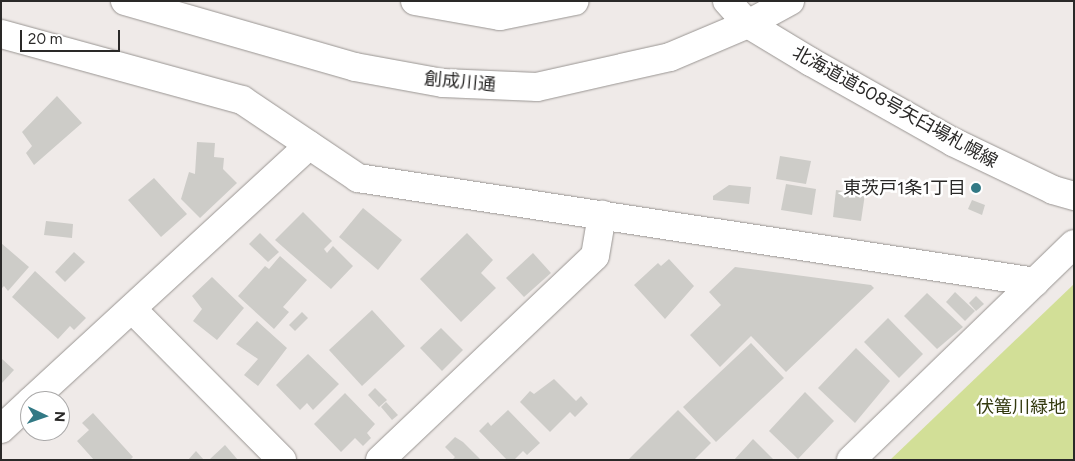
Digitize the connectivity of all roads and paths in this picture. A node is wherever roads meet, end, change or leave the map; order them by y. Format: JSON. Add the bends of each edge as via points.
{"nodes":[{"id":1,"x":125,"y":1,"type":"edge"},
{"id":2,"x":415,"y":1,"type":"edge"},
{"id":3,"x":575,"y":1,"type":"edge"},
{"id":4,"x":727,"y":1,"type":"edge"},
{"id":5,"x":790,"y":1,"type":"edge"},
{"id":6,"x":748,"y":24,"type":"junction"},
{"id":7,"x":6,"y":41,"type":"edge"},
{"id":8,"x":309,"y":145,"type":"junction"},
{"id":9,"x":1074,"y":196,"type":"edge"},
{"id":10,"x":602,"y":215,"type":"junction"},
{"id":11,"x":1074,"y":244,"type":"edge"},
{"id":12,"x":1035,"y":282,"type":"junction"},
{"id":13,"x":132,"y":308,"type":"junction"},
{"id":14,"x":43,"y":391,"type":"edge"},
{"id":15,"x":20,"y":412,"type":"edge"},
{"id":16,"x":1,"y":428,"type":"edge"},
{"id":17,"x":282,"y":460,"type":"edge"},
{"id":18,"x":380,"y":460,"type":"edge"},
{"id":19,"x":851,"y":460,"type":"edge"}],
"edges":[{"from":1,"to":6,"type":"main road","name":"創成川通","via":[[355,67],[443,84],[538,87],[670,57]]},
{"from":2,"to":3,"type":"main road","via":[[500,16]]},
{"from":4,"to":6,"type":"main road","name":"北海道道508号矢臼場札幌線"},
{"from":5,"to":6,"type":"main road","name":"創成川通"},
{"from":6,"to":9,"type":"main road","name":"北海道道508号矢臼場札幌線","via":[[953,142],[1053,190]]},
{"from":7,"to":8,"type":"main road","via":[[242,100]]},
{"from":8,"to":10,"type":"main road","via":[[358,178]]},
{"from":8,"to":13,"type":"main road"},
{"from":10,"to":12,"type":"main road"},
{"from":10,"to":18,"type":"main road","via":[[595,256]]},
{"from":11,"to":12,"type":"main road"},
{"from":12,"to":19,"type":"main road"},
{"from":13,"to":14,"type":"main road"},
{"from":13,"to":17,"type":"main road"},
{"from":15,"to":16,"type":"main road"}]}
